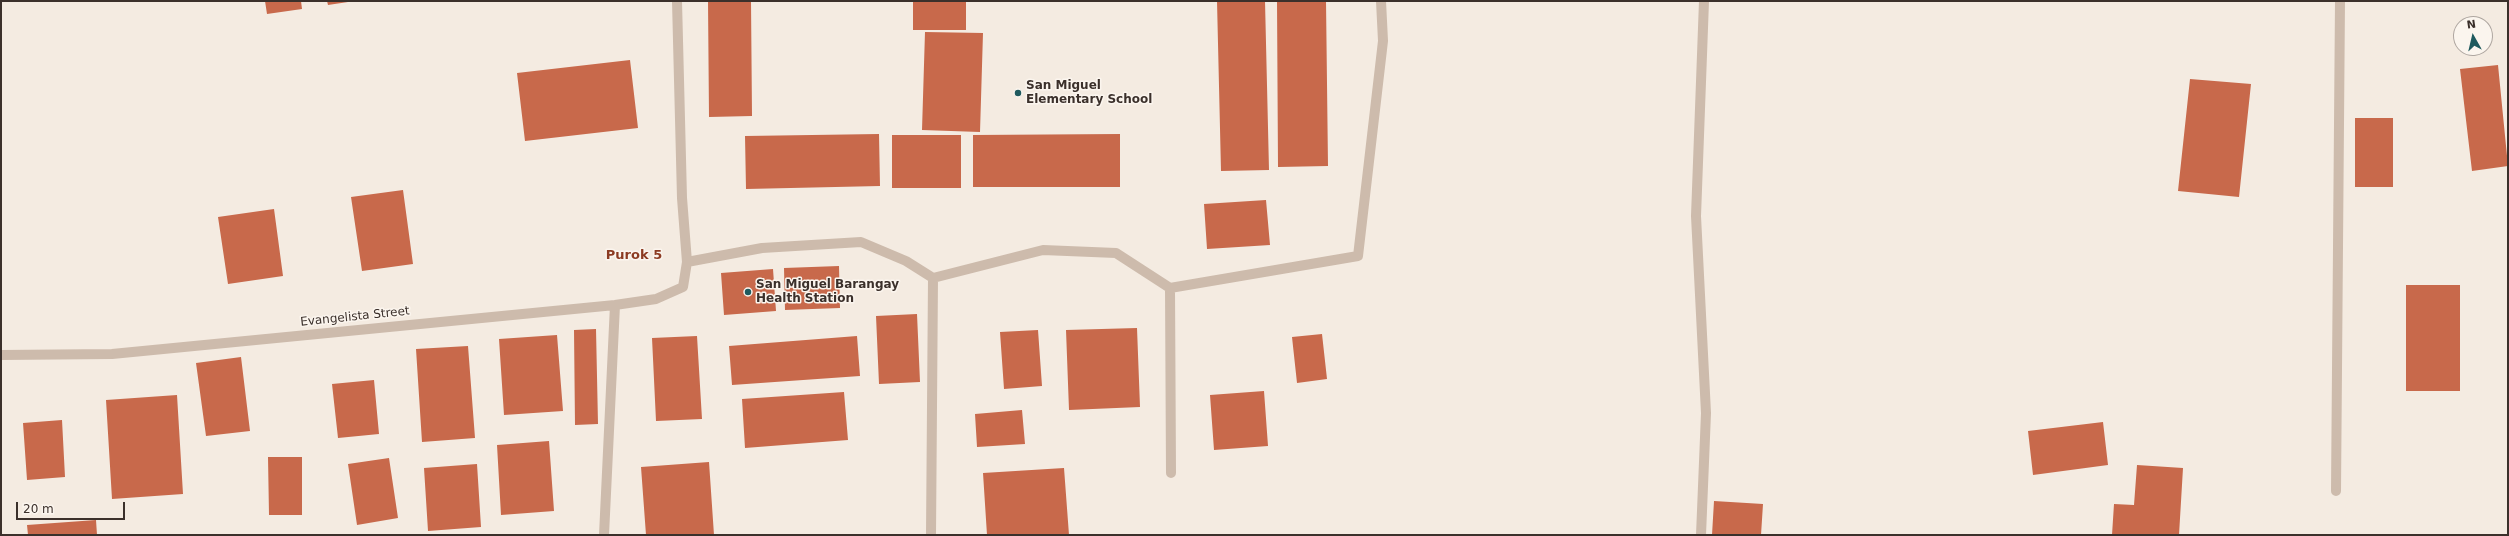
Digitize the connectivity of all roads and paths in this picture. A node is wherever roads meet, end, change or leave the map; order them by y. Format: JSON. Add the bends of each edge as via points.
{"nodes":[{"id":1,"x":677,"y":1,"type":"edge"},
{"id":2,"x":1381,"y":1,"type":"edge"},
{"id":3,"x":1704,"y":1,"type":"edge"},
{"id":4,"x":2340,"y":1,"type":"edge"},
{"id":5,"x":687,"y":262,"type":"junction"},
{"id":6,"x":933,"y":278,"type":"junction"},
{"id":7,"x":1170,"y":288,"type":"junction"},
{"id":8,"x":615,"y":305,"type":"junction"},
{"id":9,"x":1,"y":355,"type":"edge"},
{"id":10,"x":1171,"y":473,"type":"dead end"},
{"id":11,"x":2336,"y":491,"type":"dead end"},
{"id":12,"x":604,"y":535,"type":"edge"},
{"id":13,"x":931,"y":535,"type":"edge"},
{"id":14,"x":1701,"y":535,"type":"edge"}],
"edges":[{"from":1,"to":5,"type":"street","via":[[682,198]]},
{"from":2,"to":7,"type":"street","via":[[1383,41],[1358,256]]},
{"from":3,"to":14,"type":"street","via":[[1696,216],[1706,413]]},
{"from":4,"to":11,"type":"street"},
{"from":5,"to":6,"type":"street","via":[[762,248],[861,242],[906,261]]},
{"from":5,"to":8,"type":"street","name":"Evangelista Street","via":[[683,287],[656,299]]},
{"from":6,"to":7,"type":"street","via":[[1050,250],[1116,253]]},
{"from":6,"to":13,"type":"street"},
{"from":7,"to":10,"type":"street"},
{"from":8,"to":9,"type":"street","name":"Evangelista Street","via":[[112,354]]},
{"from":8,"to":12,"type":"street"}]}
